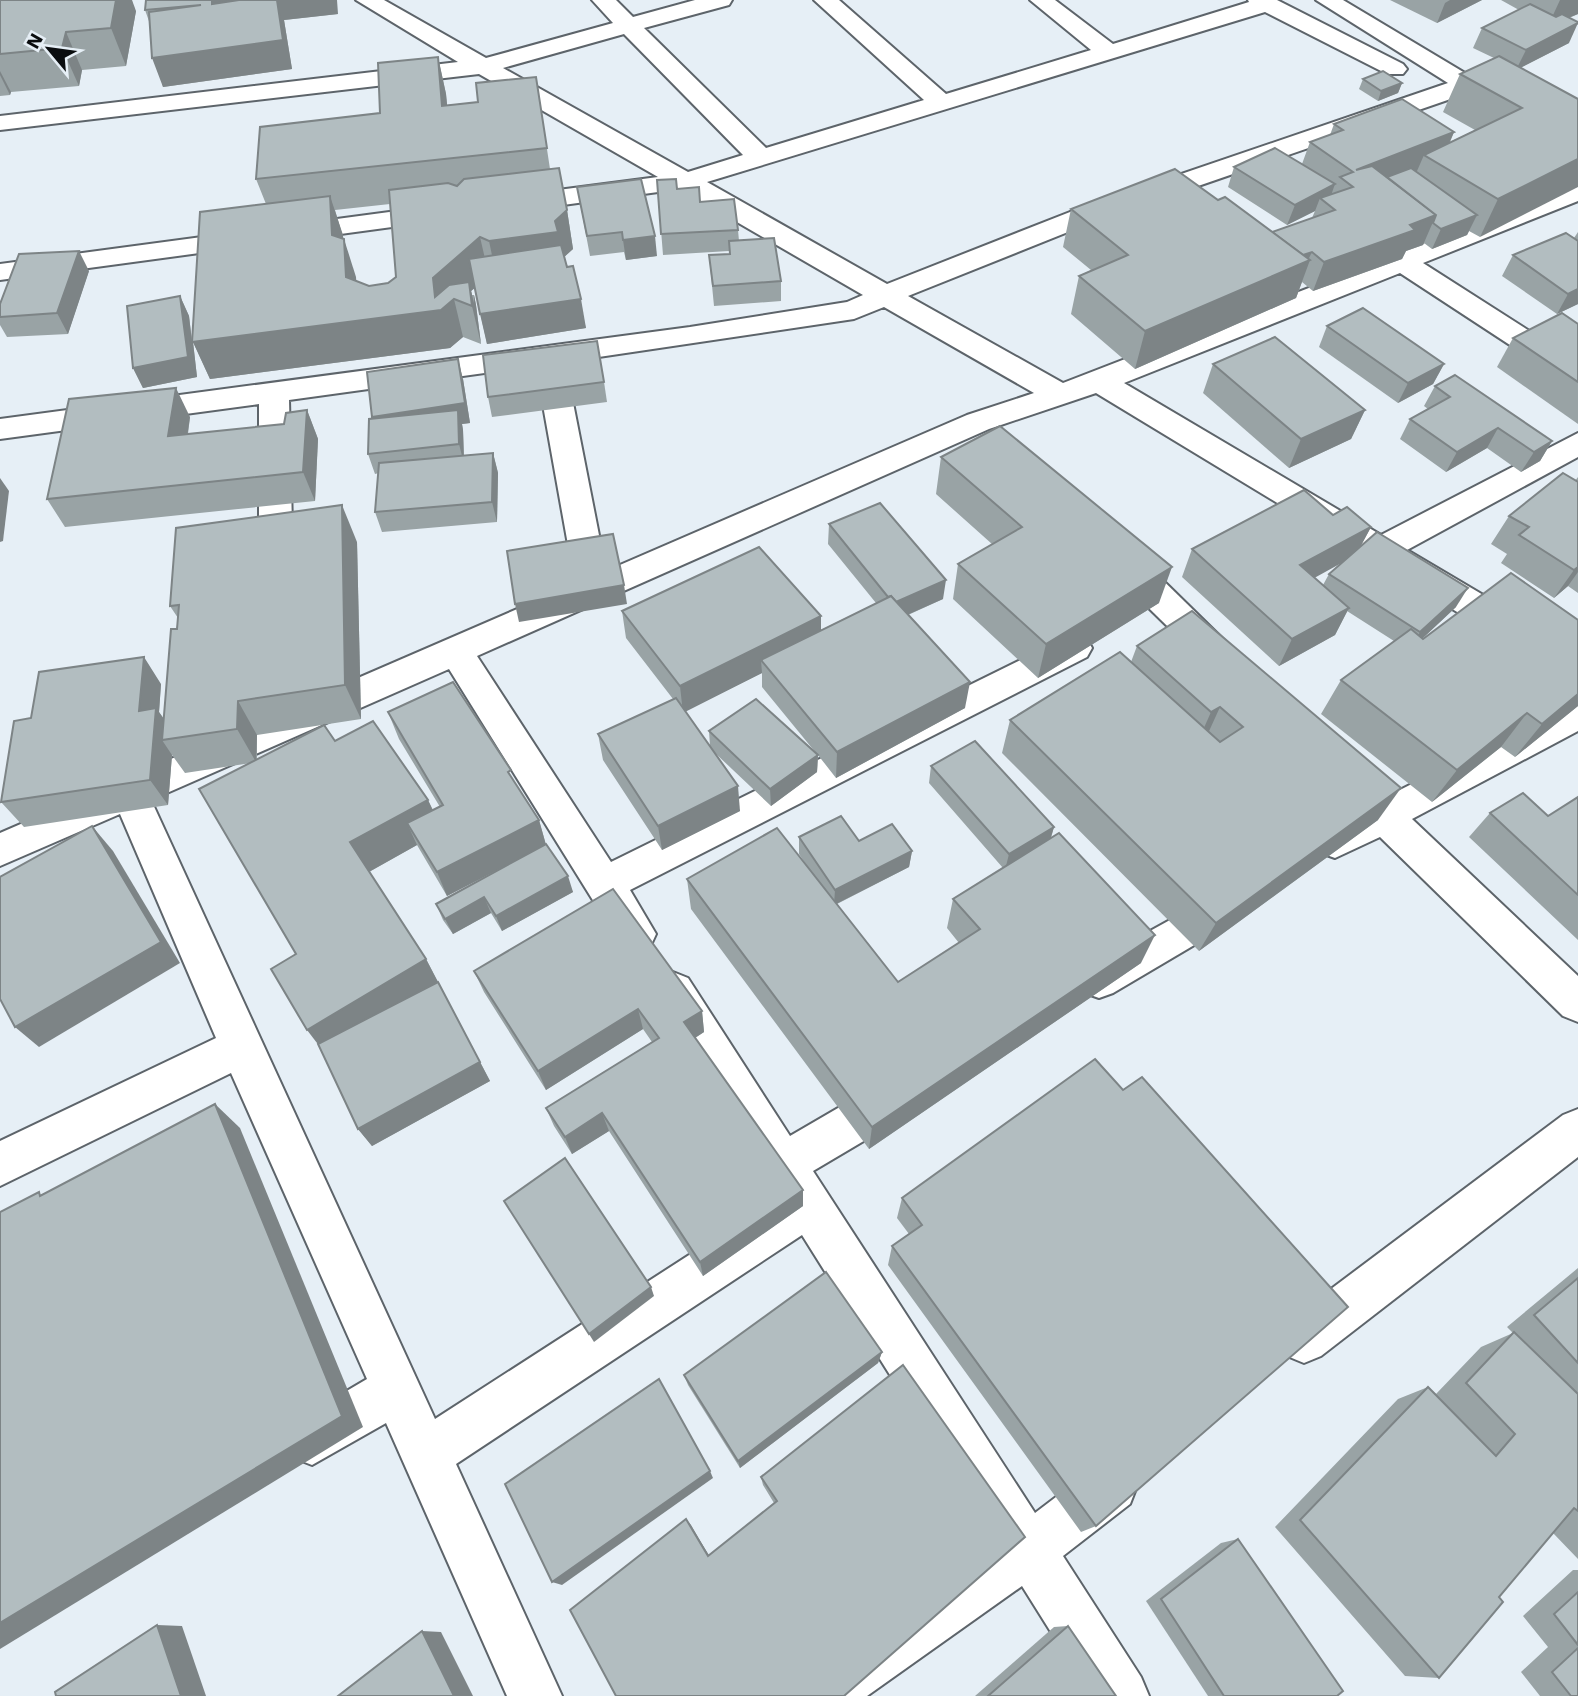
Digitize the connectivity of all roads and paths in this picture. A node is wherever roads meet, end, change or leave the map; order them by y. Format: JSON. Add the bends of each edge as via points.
{"nodes":[{"id":1,"x":367,"y":0,"type":"edge"},
{"id":2,"x":603,"y":0,"type":"edge"},
{"id":3,"x":721,"y":0,"type":"edge"},
{"id":4,"x":825,"y":0,"type":"edge"},
{"id":5,"x":1327,"y":0,"type":"edge"},
{"id":6,"x":1045,"y":1,"type":"edge"},
{"id":7,"x":1263,"y":2,"type":"edge"},
{"id":8,"x":629,"y":25,"type":"junction"},
{"id":9,"x":1109,"y":52,"type":"junction"},
{"id":10,"x":482,"y":66,"type":"junction"},
{"id":11,"x":1455,"y":89,"type":"junction"},
{"id":12,"x":942,"y":103,"type":"junction"},
{"id":13,"x":1500,"y":106,"type":"edge"},
{"id":14,"x":0,"y":123,"type":"edge"},
{"id":15,"x":761,"y":158,"type":"junction"},
{"id":16,"x":684,"y":181,"type":"junction"},
{"id":17,"x":1578,"y":192,"type":"edge"},
{"id":18,"x":1402,"y":262,"type":"junction"},
{"id":19,"x":0,"y":272,"type":"edge"},
{"id":20,"x":886,"y":296,"type":"junction"},
{"id":21,"x":547,"y":342,"type":"junction"},
{"id":22,"x":1578,"y":376,"type":"edge"},
{"id":23,"x":1099,"y":382,"type":"junction"},
{"id":24,"x":274,"y":392,"type":"junction"},
{"id":25,"x":1060,"y":395,"type":"junction"},
{"id":26,"x":978,"y":422,"type":"junction"},
{"id":27,"x":0,"y":429,"type":"edge"},
{"id":28,"x":1578,"y":444,"type":"edge"},
{"id":29,"x":1007,"y":451,"type":"edge"},
{"id":30,"x":1096,"y":536,"type":"edge"},
{"id":31,"x":1380,"y":550,"type":"junction"},
{"id":32,"x":593,"y":590,"type":"junction"},
{"id":33,"x":276,"y":601,"type":"edge"},
{"id":34,"x":1165,"y":603,"type":"junction"},
{"id":35,"x":455,"y":650,"type":"junction"},
{"id":36,"x":1578,"y":668,"type":"edge"},
{"id":37,"x":1244,"y":680,"type":"edge"},
{"id":38,"x":1578,"y":714,"type":"edge"},
{"id":39,"x":1343,"y":776,"type":"edge"},
{"id":40,"x":129,"y":792,"type":"junction"},
{"id":41,"x":1382,"y":815,"type":"junction"},
{"id":42,"x":0,"y":850,"type":"edge"},
{"id":43,"x":1299,"y":863,"type":"edge"},
{"id":44,"x":604,"y":884,"type":"junction"},
{"id":45,"x":1263,"y":884,"type":"edge"},
{"id":46,"x":1071,"y":996,"type":"edge"},
{"id":47,"x":1578,"y":1003,"type":"edge"},
{"id":48,"x":239,"y":1048,"type":"junction"},
{"id":49,"x":927,"y":1080,"type":"edge"},
{"id":50,"x":1578,"y":1129,"type":"edge"},
{"id":51,"x":0,"y":1164,"type":"edge"},
{"id":52,"x":783,"y":1164,"type":"junction"},
{"id":53,"x":809,"y":1204,"type":"junction"},
{"id":54,"x":1270,"y":1365,"type":"edge"},
{"id":55,"x":397,"y":1388,"type":"junction"},
{"id":56,"x":426,"y":1454,"type":"junction"},
{"id":57,"x":1149,"y":1458,"type":"edge"},
{"id":58,"x":268,"y":1466,"type":"edge"},
{"id":59,"x":1028,"y":1550,"type":"junction"},
{"id":60,"x":534,"y":1696,"type":"edge"},
{"id":61,"x":821,"y":1696,"type":"edge"},
{"id":62,"x":1122,"y":1696,"type":"edge"}],
"edges":[{"from":1,"to":10,"type":"street"},
{"from":2,"to":8,"type":"street"},
{"from":3,"to":8,"type":"street"},
{"from":4,"to":12,"type":"street"},
{"from":5,"to":11,"type":"street"},
{"from":6,"to":9,"type":"street"},
{"from":7,"to":9,"type":"street"},
{"from":7,"to":11,"type":"street"},
{"from":8,"to":10,"type":"street"},
{"from":8,"to":15,"type":"street"},
{"from":9,"to":12,"type":"street"},
{"from":10,"to":14,"type":"street"},
{"from":10,"to":16,"type":"street"},
{"from":11,"to":13,"type":"street"},
{"from":11,"to":20,"type":"street","via":[[1079,218]]},
{"from":12,"to":15,"type":"street"},
{"from":15,"to":16,"type":"street"},
{"from":16,"to":19,"type":"street","via":[[528,215],[478,209]]},
{"from":16,"to":20,"type":"street"},
{"from":17,"to":18,"type":"street"},
{"from":18,"to":22,"type":"street"},
{"from":18,"to":23,"type":"street"},
{"from":20,"to":21,"type":"street","via":[[830,315]]},
{"from":20,"to":25,"type":"street"},
{"from":21,"to":24,"type":"street"},
{"from":21,"to":32,"type":"street"},
{"from":23,"to":25,"type":"street"},
{"from":23,"to":31,"type":"street"},
{"from":24,"to":27,"type":"street"},
{"from":24,"to":33,"type":"street"},
{"from":25,"to":26,"type":"street"},
{"from":26,"to":29,"type":"street"},
{"from":26,"to":32,"type":"street"},
{"from":28,"to":31,"type":"street"},
{"from":30,"to":34,"type":"street"},
{"from":31,"to":36,"type":"street"},
{"from":32,"to":35,"type":"street"},
{"from":34,"to":37,"type":"street"},
{"from":34,"to":44,"type":"street"},
{"from":35,"to":40,"type":"street","via":[[278,713]]},
{"from":35,"to":44,"type":"street"},
{"from":38,"to":41,"type":"street"},
{"from":39,"to":41,"type":"street"},
{"from":40,"to":42,"type":"street"},
{"from":40,"to":48,"type":"street"},
{"from":41,"to":43,"type":"street"},
{"from":41,"to":47,"type":"street"},
{"from":44,"to":52,"type":"street"},
{"from":45,"to":46,"type":"street"},
{"from":48,"to":51,"type":"street"},
{"from":48,"to":55,"type":"street"},
{"from":49,"to":52,"type":"street"},
{"from":50,"to":54,"type":"street"},
{"from":52,"to":53,"type":"street"},
{"from":53,"to":56,"type":"street"},
{"from":53,"to":59,"type":"street"},
{"from":55,"to":56,"type":"street"},
{"from":55,"to":58,"type":"street"},
{"from":56,"to":60,"type":"street"},
{"from":57,"to":59,"type":"street"},
{"from":59,"to":61,"type":"street"},
{"from":59,"to":62,"type":"street"}]}
